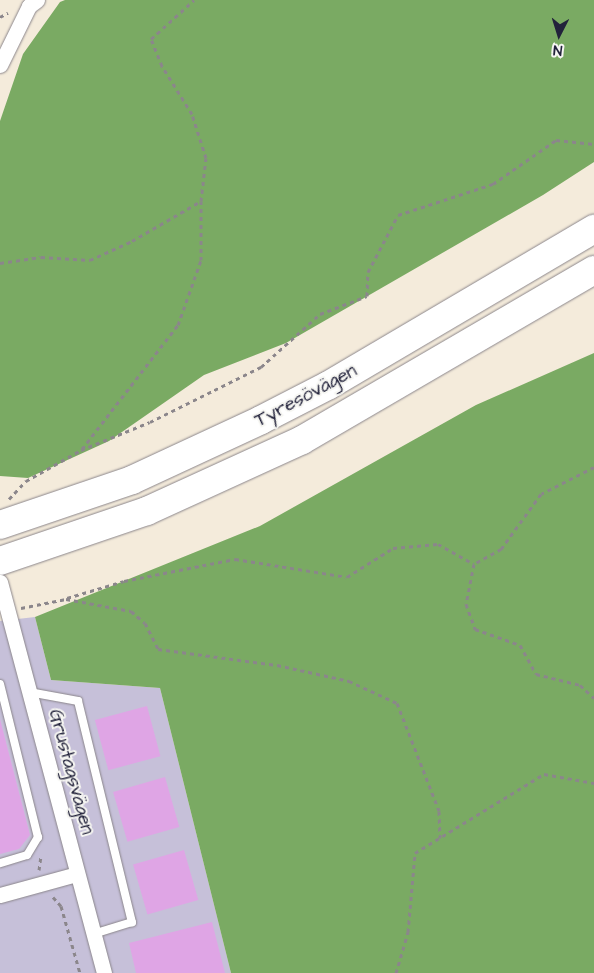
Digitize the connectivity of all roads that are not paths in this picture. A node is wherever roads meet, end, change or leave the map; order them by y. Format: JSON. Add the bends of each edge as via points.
{"nodes":[{"id":1,"x":37,"y":0,"type":"edge"},
{"id":2,"x":0,"y":65,"type":"edge"},
{"id":3,"x":594,"y":229,"type":"edge"},
{"id":4,"x":594,"y":270,"type":"edge"},
{"id":5,"x":594,"y":283,"type":"edge"},
{"id":6,"x":545,"y":299,"type":"junction"},
{"id":7,"x":3,"y":514,"type":"edge"},
{"id":8,"x":0,"y":561,"type":"edge"},
{"id":9,"x":0,"y":582,"type":"edge"},
{"id":10,"x":0,"y":684,"type":"edge"},
{"id":11,"x":29,"y":692,"type":"junction"},
{"id":12,"x":0,"y":863,"type":"edge"},
{"id":13,"x":78,"y":874,"type":"junction"},
{"id":14,"x":0,"y":895,"type":"edge"},
{"id":15,"x":93,"y":934,"type":"junction"},
{"id":16,"x":104,"y":973,"type":"edge"}],
"edges":[{"from":1,"to":2,"type":"street","via":[[30,6]]},
{"from":3,"to":7,"type":"highway","name":"Tyresövägen","via":[[329,385],[262,420],[132,480]]},
{"from":4,"to":6,"type":"highway","name":"Tyresövägen"},
{"from":5,"to":6,"type":"highway"},
{"from":6,"to":8,"type":"highway","name":"Tyresövägen","via":[[302,440],[232,474],[146,511]]},
{"from":9,"to":11,"type":"street","name":"Grustagsvägen"},
{"from":10,"to":12,"type":"lane","via":[[38,837],[27,855]]},
{"from":11,"to":13,"type":"street","name":"Grustagsvägen"},
{"from":11,"to":15,"type":"lane","via":[[78,701],[132,922]]},
{"from":13,"to":14,"type":"street"},
{"from":13,"to":15,"type":"street","name":"Grustagsvägen"},
{"from":15,"to":16,"type":"street","name":"Grustagsvägen"}]}
